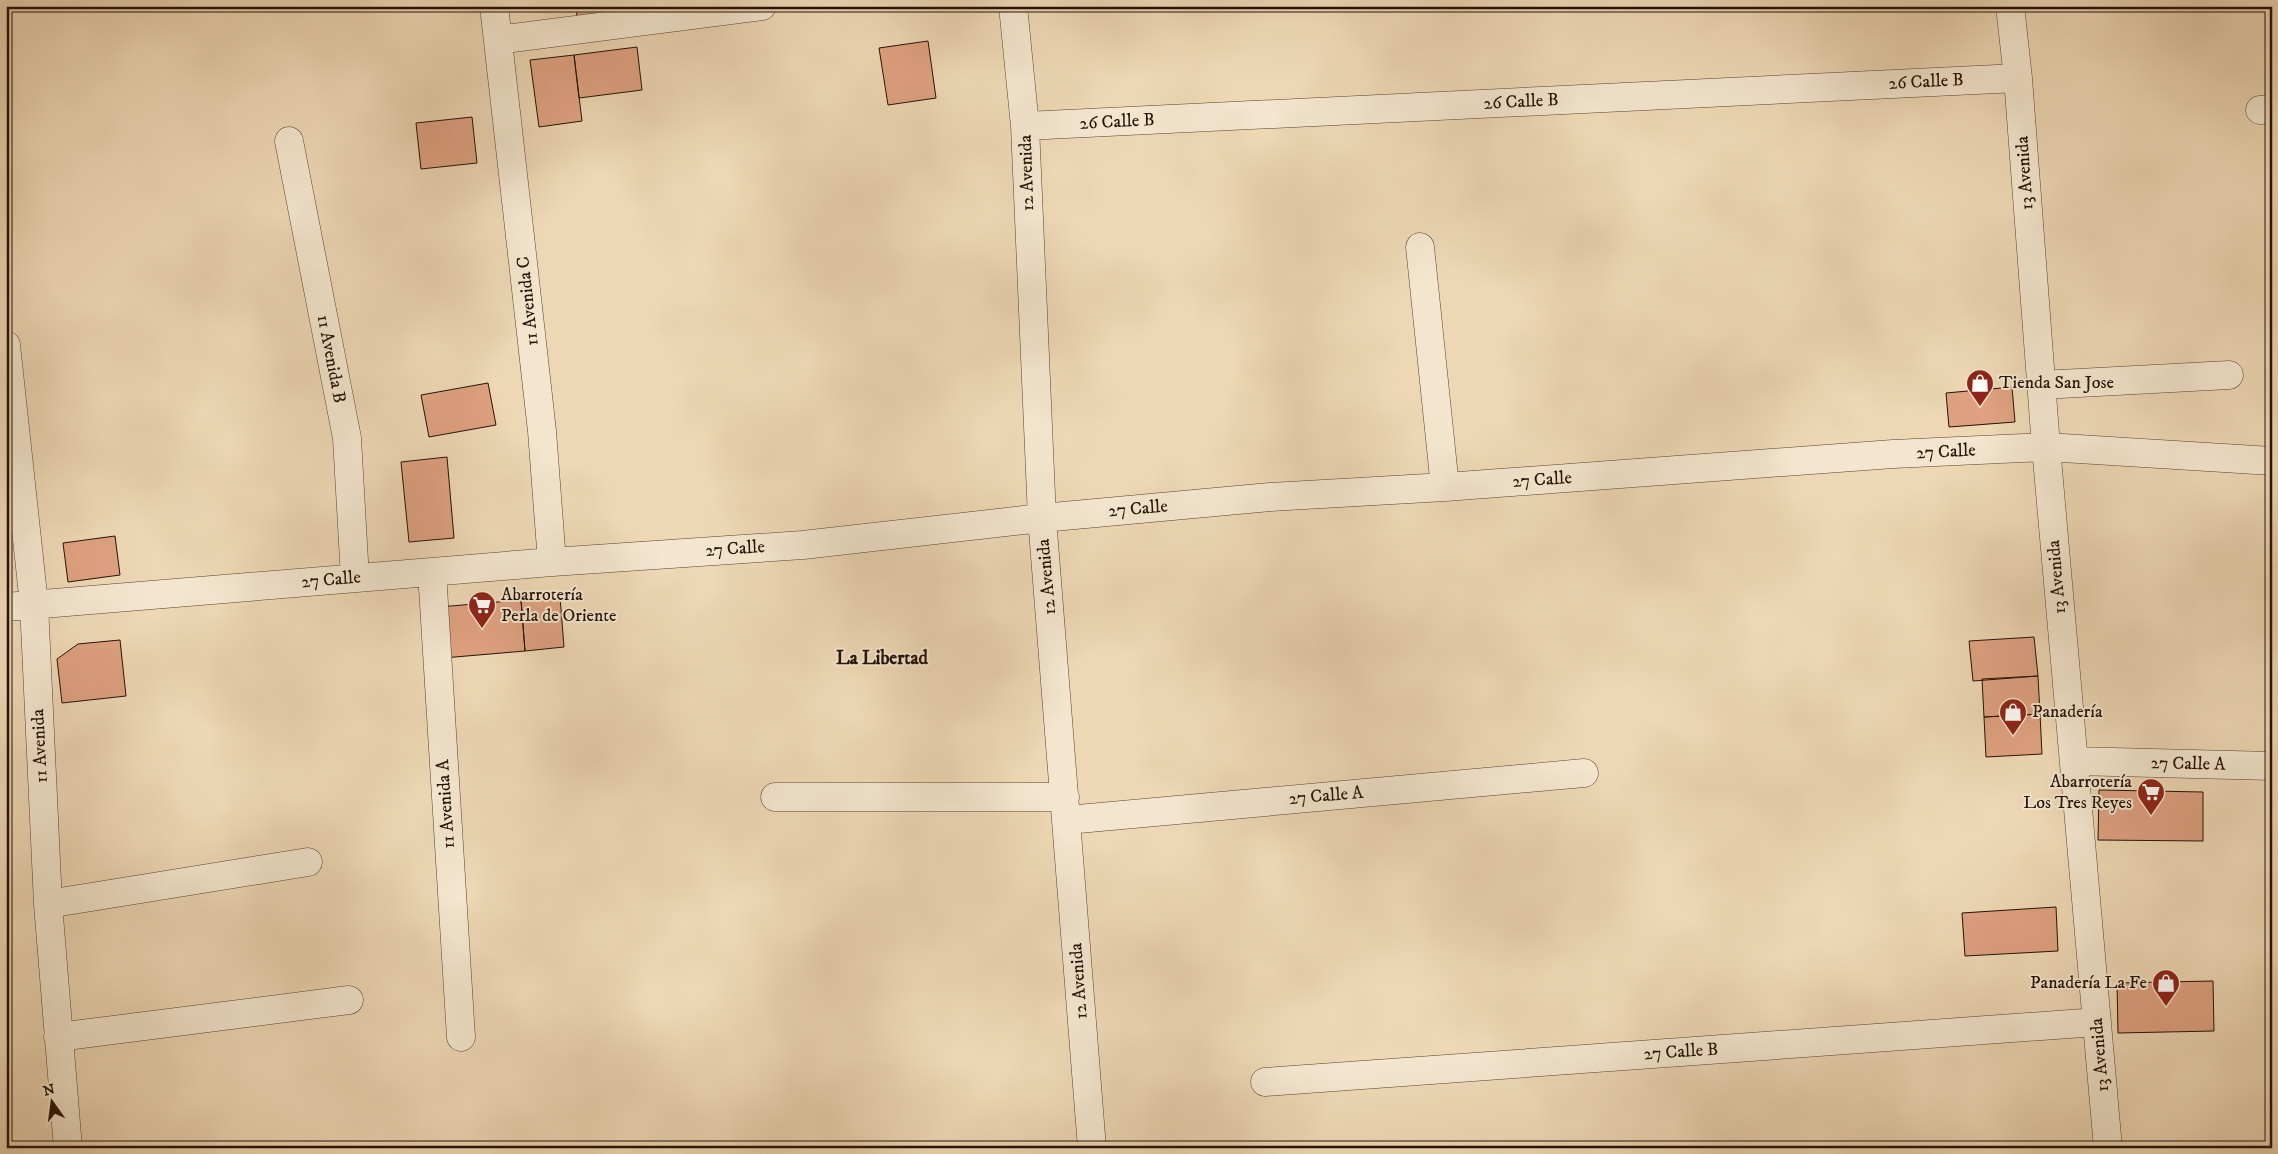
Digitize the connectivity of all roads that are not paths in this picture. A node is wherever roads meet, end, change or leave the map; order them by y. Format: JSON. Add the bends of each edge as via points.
{"nodes":[{"id":1,"x":494,"y":6,"type":"edge"},
{"id":2,"x":762,"y":6,"type":"edge"},
{"id":3,"x":1013,"y":6,"type":"edge"},
{"id":4,"x":2010,"y":6,"type":"edge"},
{"id":5,"x":498,"y":40,"type":"junction"},
{"id":6,"x":2018,"y":78,"type":"junction"},
{"id":7,"x":1025,"y":126,"type":"junction"},
{"id":8,"x":289,"y":141,"type":"dead end"},
{"id":9,"x":1420,"y":247,"type":"dead end"},
{"id":10,"x":6,"y":345,"type":"edge"},
{"id":11,"x":2229,"y":375,"type":"dead end"},
{"id":12,"x":2041,"y":385,"type":"junction"},
{"id":13,"x":2046,"y":446,"type":"junction"},
{"id":14,"x":2272,"y":461,"type":"edge"},
{"id":15,"x":1444,"y":487,"type":"junction"},
{"id":16,"x":1042,"y":518,"type":"junction"},
{"id":17,"x":552,"y":562,"type":"junction"},
{"id":18,"x":432,"y":572,"type":"junction"},
{"id":19,"x":355,"y":578,"type":"junction"},
{"id":20,"x":34,"y":604,"type":"junction"},
{"id":21,"x":6,"y":607,"type":"edge"},
{"id":22,"x":2074,"y":761,"type":"junction"},
{"id":23,"x":2272,"y":766,"type":"edge"},
{"id":24,"x":1584,"y":772,"type":"dead end"},
{"id":25,"x":775,"y":797,"type":"dead end"},
{"id":26,"x":1066,"y":809,"type":"junction"},
{"id":27,"x":308,"y":862,"type":"dead end"},
{"id":28,"x":48,"y":904,"type":"junction"},
{"id":29,"x":349,"y":1000,"type":"dead end"},
{"id":30,"x":2097,"y":1022,"type":"junction"},
{"id":31,"x":58,"y":1037,"type":"junction"},
{"id":32,"x":461,"y":1037,"type":"dead end"},
{"id":33,"x":1265,"y":1082,"type":"dead end"},
{"id":34,"x":68,"y":1148,"type":"edge"},
{"id":35,"x":1092,"y":1148,"type":"edge"},
{"id":36,"x":2108,"y":1148,"type":"edge"}],
"edges":[{"from":1,"to":5,"type":"street","name":"11 Avenida C"},
{"from":2,"to":5,"type":"street"},
{"from":3,"to":7,"type":"street","name":"12 Avenida"},
{"from":4,"to":6,"type":"street","name":"13 Avenida"},
{"from":5,"to":17,"type":"street","name":"11 Avenida C","via":[[542,431]]},
{"from":6,"to":7,"type":"street","name":"26 Calle B"},
{"from":6,"to":12,"type":"street","name":"13 Avenida"},
{"from":7,"to":16,"type":"street","name":"12 Avenida"},
{"from":8,"to":19,"type":"street","name":"11 Avenida B","via":[[347,438]]},
{"from":9,"to":15,"type":"street"},
{"from":10,"to":20,"type":"street","name":"11 Avenida"},
{"from":11,"to":12,"type":"street"},
{"from":12,"to":13,"type":"street","name":"13 Avenida"},
{"from":13,"to":14,"type":"street","name":"27 Calle"},
{"from":13,"to":15,"type":"street","name":"27 Calle"},
{"from":13,"to":22,"type":"street","name":"13 Avenida"},
{"from":15,"to":16,"type":"street","name":"27 Calle","via":[[1270,497]]},
{"from":16,"to":17,"type":"street","name":"27 Calle","via":[[803,545]]},
{"from":16,"to":26,"type":"street","name":"12 Avenida"},
{"from":17,"to":18,"type":"street","name":"27 Calle"},
{"from":18,"to":19,"type":"street","name":"27 Calle"},
{"from":18,"to":32,"type":"street","name":"11 Avenida A"},
{"from":19,"to":20,"type":"street","name":"27 Calle"},
{"from":20,"to":21,"type":"street","name":"27 Calle"},
{"from":20,"to":28,"type":"street","name":"11 Avenida"},
{"from":22,"to":23,"type":"street","name":"27 Calle A"},
{"from":22,"to":30,"type":"street","name":"13 Avenida"},
{"from":24,"to":26,"type":"street","name":"27 Calle A"},
{"from":25,"to":26,"type":"street","name":"27 Calle A"},
{"from":26,"to":35,"type":"street","name":"12 Avenida"},
{"from":27,"to":28,"type":"street"},
{"from":28,"to":31,"type":"street","name":"11 Avenida"},
{"from":29,"to":31,"type":"street"},
{"from":30,"to":33,"type":"street","name":"27 Calle B"},
{"from":30,"to":36,"type":"street","name":"13 Avenida"},
{"from":31,"to":34,"type":"street","name":"11 Avenida"}]}
